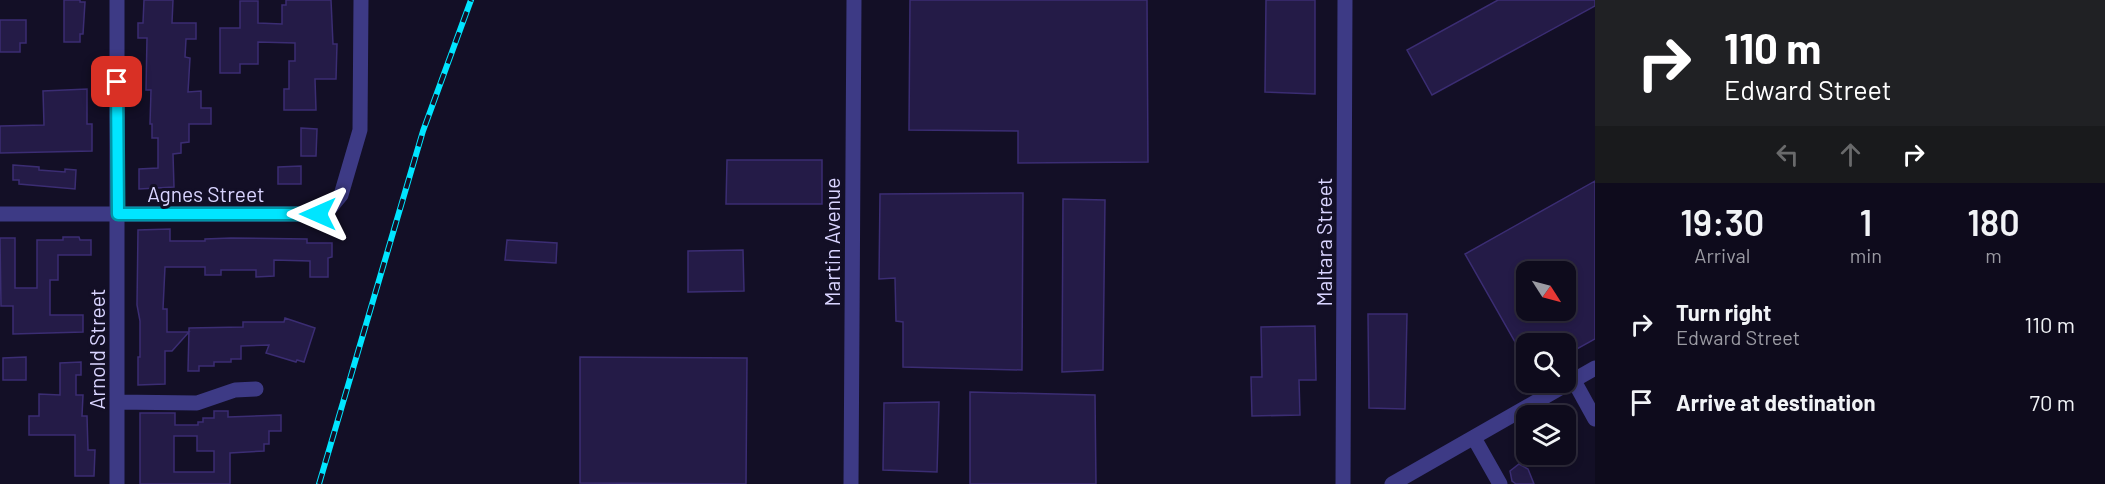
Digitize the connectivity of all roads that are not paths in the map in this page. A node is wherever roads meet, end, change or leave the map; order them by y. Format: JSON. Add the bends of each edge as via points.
{"nodes":[{"id":1,"x":117,"y":0,"type":"edge"},
{"id":2,"x":361,"y":0,"type":"edge"},
{"id":3,"x":854,"y":0,"type":"edge"},
{"id":4,"x":1345,"y":0,"type":"edge"},
{"id":5,"x":0,"y":214,"type":"edge"},
{"id":6,"x":118,"y":214,"type":"junction"},
{"id":7,"x":1595,"y":368,"type":"edge"},
{"id":8,"x":1576,"y":380,"type":"edge"},
{"id":9,"x":1576,"y":385,"type":"edge"},
{"id":10,"x":256,"y":389,"type":"dead end"},
{"id":11,"x":1553,"y":393,"type":"edge"},
{"id":12,"x":117,"y":402,"type":"junction"},
{"id":13,"x":1595,"y":419,"type":"edge"},
{"id":14,"x":1474,"y":438,"type":"junction"},
{"id":15,"x":117,"y":484,"type":"edge"},
{"id":16,"x":851,"y":484,"type":"edge"},
{"id":17,"x":1343,"y":484,"type":"edge"},
{"id":18,"x":1392,"y":484,"type":"edge"},
{"id":19,"x":1500,"y":484,"type":"edge"}],
"edges":[{"from":1,"to":6,"type":"street","name":"Arnold Street"},
{"from":2,"to":6,"type":"street","name":"Agnes Street","via":[[360,130],[341,195],[325,211]]},
{"from":3,"to":16,"type":"street","name":"Martin Avenue"},
{"from":4,"to":17,"type":"street","name":"Maltara Street"},
{"from":5,"to":6,"type":"street"},
{"from":6,"to":12,"type":"street","name":"Arnold Street"},
{"from":7,"to":8,"type":"street"},
{"from":9,"to":13,"type":"street"},
{"from":10,"to":12,"type":"street","via":[[235,390],[197,403]]},
{"from":11,"to":14,"type":"street"},
{"from":12,"to":15,"type":"street","name":"Arnold Street"},
{"from":14,"to":18,"type":"street"},
{"from":14,"to":19,"type":"street"}]}
